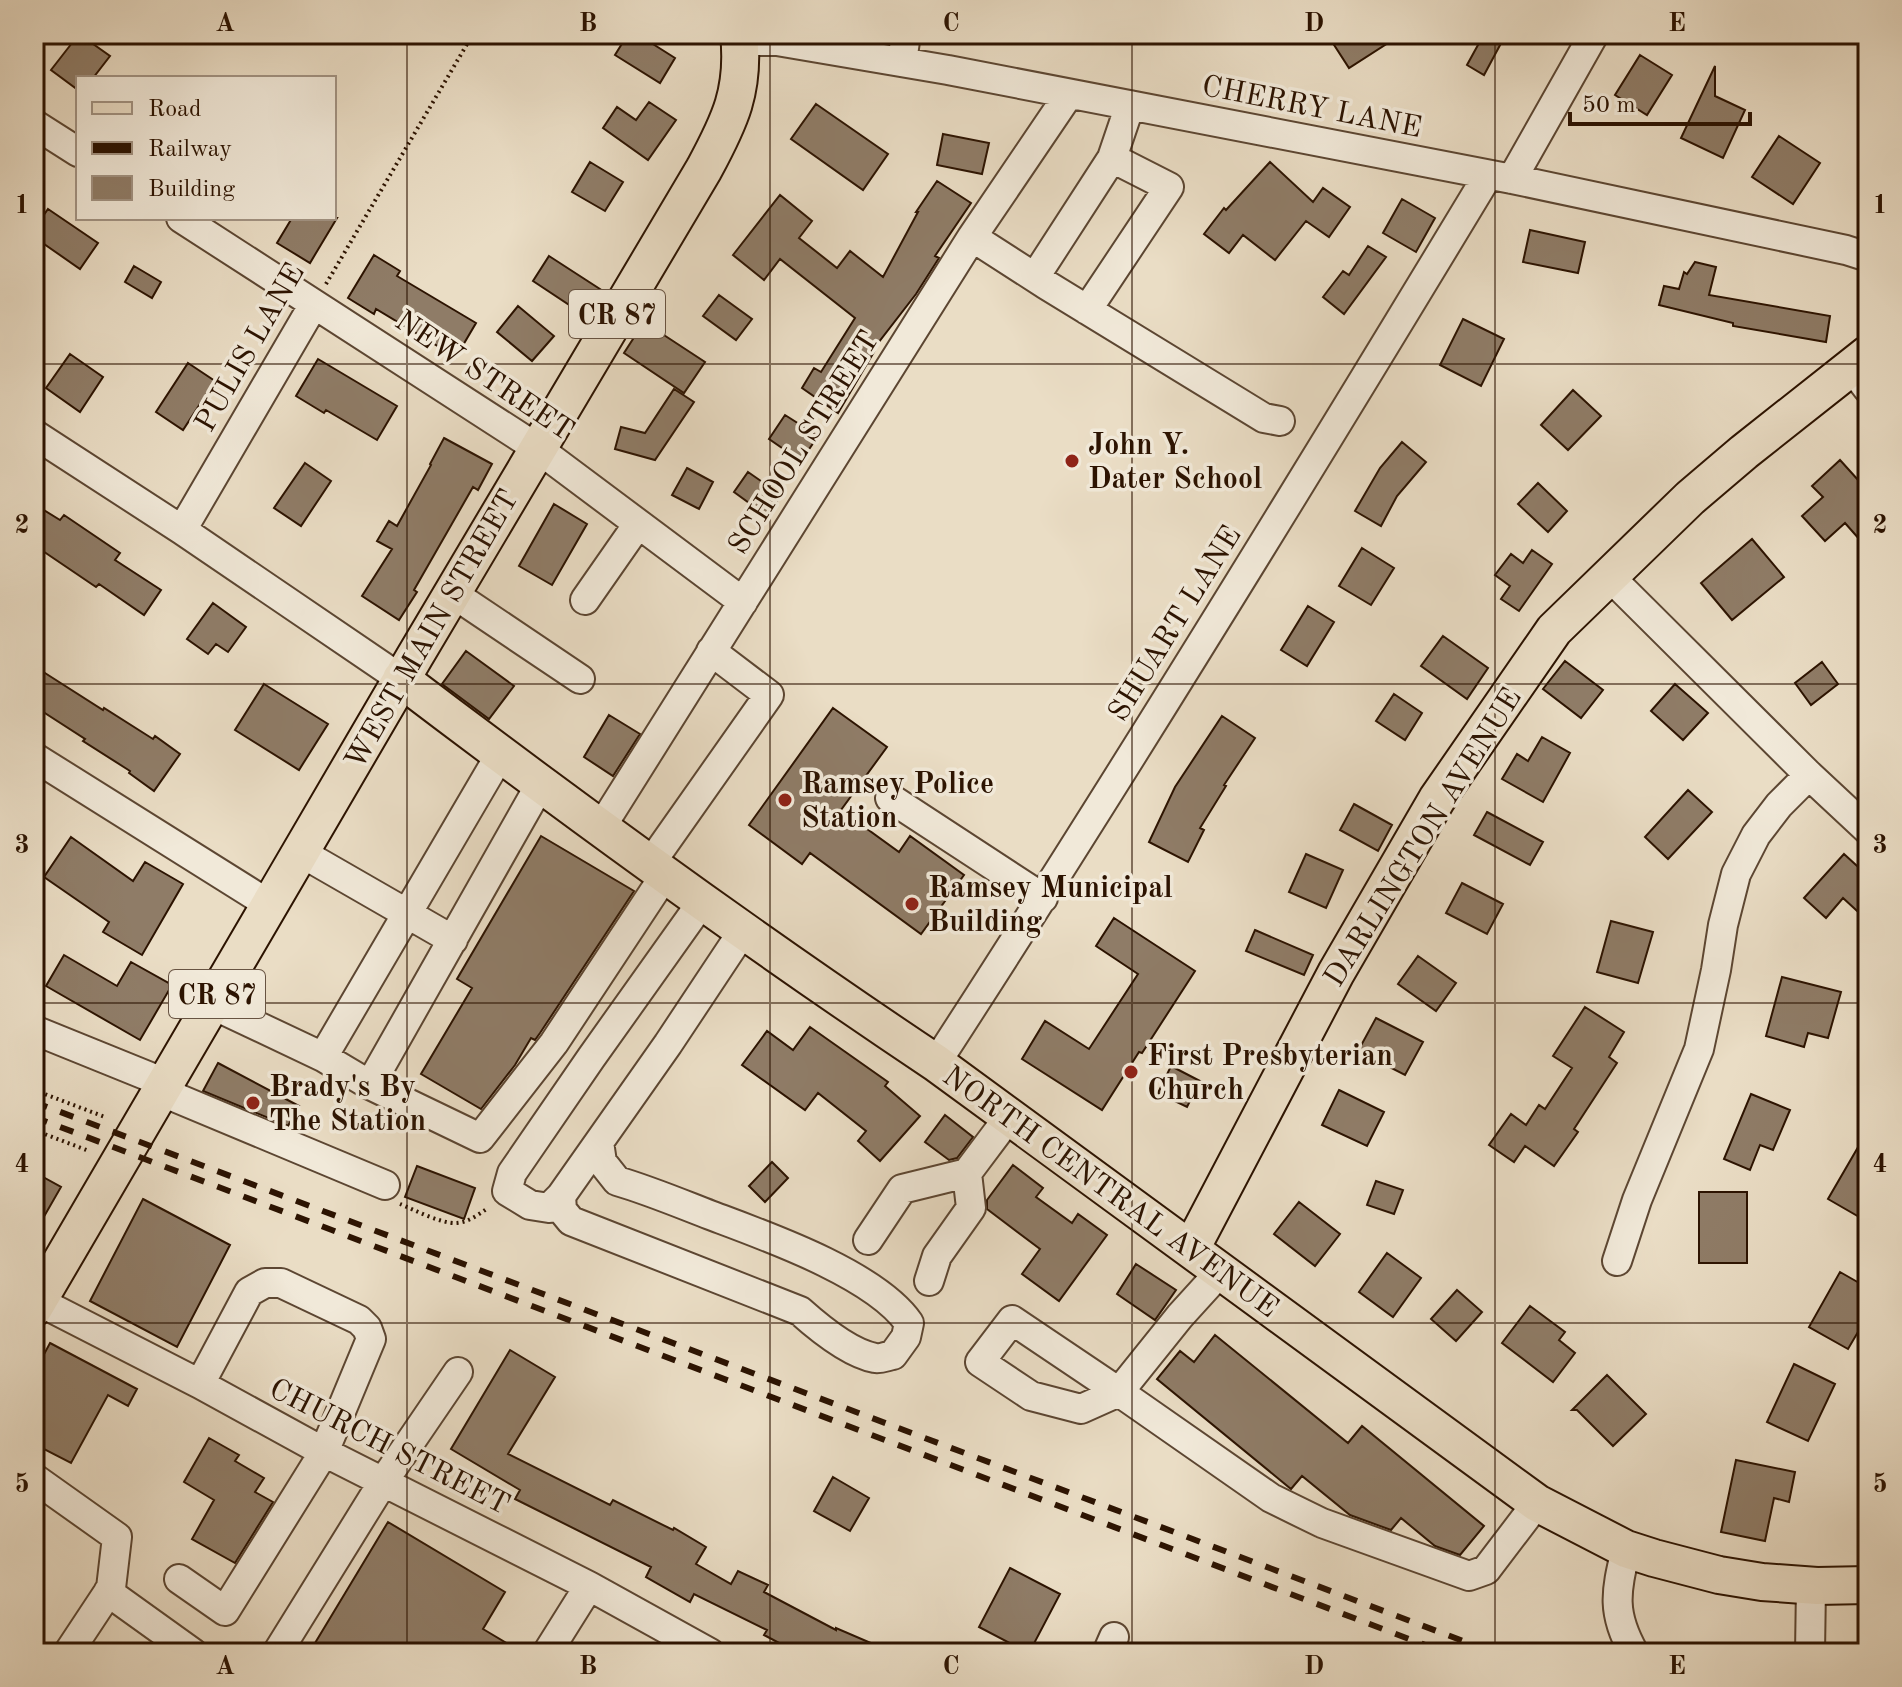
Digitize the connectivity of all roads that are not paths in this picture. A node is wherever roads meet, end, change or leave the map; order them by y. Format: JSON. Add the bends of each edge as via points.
{"nodes":[{"id":1,"x":1594,"y":34,"type":"edge"},
{"id":2,"x":740,"y":46,"type":"edge"},
{"id":3,"x":904,"y":48,"type":"edge"},
{"id":4,"x":1069,"y":94,"type":"junction"},
{"id":5,"x":1130,"y":105,"type":"junction"},
{"id":6,"x":34,"y":124,"type":"edge"},
{"id":7,"x":76,"y":151,"type":"edge"},
{"id":8,"x":1112,"y":158,"type":"junction"},
{"id":9,"x":1500,"y":177,"type":"junction"},
{"id":10,"x":184,"y":220,"type":"edge"},
{"id":11,"x":972,"y":237,"type":"junction"},
{"id":12,"x":1868,"y":257,"type":"edge"},
{"id":13,"x":1035,"y":277,"type":"junction"},
{"id":14,"x":314,"y":304,"type":"junction"},
{"id":15,"x":1087,"y":310,"type":"junction"},
{"id":16,"x":1862,"y":370,"type":"edge"},
{"id":17,"x":1280,"y":421,"type":"dead end"},
{"id":18,"x":34,"y":434,"type":"edge"},
{"id":19,"x":537,"y":448,"type":"junction"},
{"id":20,"x":638,"y":524,"type":"junction"},
{"id":21,"x":182,"y":530,"type":"junction"},
{"id":22,"x":1609,"y":576,"type":"junction"},
{"id":23,"x":452,"y":593,"type":"junction"},
{"id":24,"x":585,"y":600,"type":"dead end"},
{"id":25,"x":743,"y":602,"type":"junction"},
{"id":26,"x":711,"y":651,"type":"junction"},
{"id":27,"x":401,"y":679,"type":"junction"},
{"id":28,"x":580,"y":679,"type":"dead end"},
{"id":29,"x":500,"y":755,"type":"junction"},
{"id":30,"x":34,"y":757,"type":"edge"},
{"id":31,"x":1809,"y":775,"type":"junction"},
{"id":32,"x":540,"y":785,"type":"junction"},
{"id":33,"x":890,"y":798,"type":"dead end"},
{"id":34,"x":600,"y":829,"type":"junction"},
{"id":35,"x":1868,"y":830,"type":"edge"},
{"id":36,"x":300,"y":852,"type":"junction"},
{"id":37,"x":657,"y":870,"type":"junction"},
{"id":38,"x":1043,"y":898,"type":"junction"},
{"id":39,"x":702,"y":902,"type":"junction"},
{"id":40,"x":270,"y":905,"type":"junction"},
{"id":41,"x":407,"y":914,"type":"junction"},
{"id":42,"x":743,"y":931,"type":"junction"},
{"id":43,"x":453,"y":940,"type":"junction"},
{"id":44,"x":211,"y":1004,"type":"junction"},
{"id":45,"x":34,"y":1030,"type":"edge"},
{"id":46,"x":323,"y":1057,"type":"junction"},
{"id":47,"x":936,"y":1063,"type":"junction"},
{"id":48,"x":370,"y":1085,"type":"junction"},
{"id":49,"x":162,"y":1087,"type":"junction"},
{"id":50,"x":1009,"y":1117,"type":"junction"},
{"id":51,"x":599,"y":1142,"type":"junction"},
{"id":52,"x":967,"y":1173,"type":"junction"},
{"id":53,"x":385,"y":1185,"type":"dead end"},
{"id":54,"x":561,"y":1196,"type":"junction"},
{"id":55,"x":868,"y":1240,"type":"dead end"},
{"id":56,"x":1191,"y":1249,"type":"junction"},
{"id":57,"x":1617,"y":1261,"type":"dead end"},
{"id":58,"x":1220,"y":1272,"type":"junction"},
{"id":59,"x":929,"y":1281,"type":"dead end"},
{"id":60,"x":36,"y":1304,"type":"edge"},
{"id":61,"x":458,"y":1372,"type":"dead end"},
{"id":62,"x":200,"y":1384,"type":"junction"},
{"id":63,"x":324,"y":1452,"type":"junction"},
{"id":64,"x":34,"y":1478,"type":"edge"},
{"id":65,"x":383,"y":1482,"type":"junction"},
{"id":66,"x":1537,"y":1503,"type":"junction"},
{"id":67,"x":1626,"y":1549,"type":"junction"},
{"id":68,"x":179,"y":1579,"type":"dead end"},
{"id":69,"x":1868,"y":1585,"type":"edge"},
{"id":70,"x":589,"y":1586,"type":"junction"},
{"id":71,"x":1811,"y":1586,"type":"junction"},
{"id":72,"x":108,"y":1592,"type":"junction"},
{"id":73,"x":68,"y":1653,"type":"edge"},
{"id":74,"x":193,"y":1653,"type":"edge"},
{"id":75,"x":277,"y":1653,"type":"edge"},
{"id":76,"x":547,"y":1653,"type":"edge"},
{"id":77,"x":710,"y":1653,"type":"edge"},
{"id":78,"x":1634,"y":1653,"type":"edge"},
{"id":79,"x":1810,"y":1653,"type":"edge"}],
"edges":[{"from":1,"to":9,"type":"street","name":"SHUART LANE"},
{"from":2,"to":3,"type":"street","name":"CHERRY LANE","via":[[777,41]]},
{"from":2,"to":19,"type":"main road","name":"WEST MAIN STREET","number":"CR 87","via":[[737,96],[726,129]]},
{"from":3,"to":4,"type":"street","name":"CHERRY LANE"},
{"from":4,"to":5,"type":"street","name":"CHERRY LANE"},
{"from":4,"to":11,"type":"street","name":"SCHOOL STREET"},
{"from":5,"to":8,"type":"street"},
{"from":5,"to":9,"type":"street","name":"CHERRY LANE"},
{"from":6,"to":7,"type":"street"},
{"from":8,"to":13,"type":"street"},
{"from":8,"to":15,"type":"street","via":[[1169,187]]},
{"from":9,"to":12,"type":"street","name":"CHERRY LANE"},
{"from":9,"to":38,"type":"street","name":"SHUART LANE","via":[[1332,434]]},
{"from":10,"to":14,"type":"street","name":"NEW STREET"},
{"from":11,"to":13,"type":"street"},
{"from":11,"to":25,"type":"street","name":"SCHOOL STREET"},
{"from":13,"to":15,"type":"street"},
{"from":14,"to":19,"type":"street","name":"NEW STREET"},
{"from":14,"to":21,"type":"street","name":"PULIS LANE"},
{"from":15,"to":17,"type":"street","via":[[1264,418]]},
{"from":16,"to":22,"type":"main road","name":"DARLINGTON AVENUE","via":[[1690,498]]},
{"from":18,"to":21,"type":"street"},
{"from":19,"to":20,"type":"street","name":"NEW STREET"},
{"from":19,"to":23,"type":"main road","name":"WEST MAIN STREET","number":"CR 87"},
{"from":20,"to":24,"type":"street"},
{"from":20,"to":25,"type":"street","name":"NEW STREET"},
{"from":21,"to":27,"type":"street"},
{"from":22,"to":31,"type":"street"},
{"from":22,"to":56,"type":"main road","name":"DARLINGTON AVENUE","via":[[1554,630],[1437,799],[1336,973]]},
{"from":23,"to":27,"type":"main road","name":"WEST MAIN STREET","number":"CR 87"},
{"from":23,"to":28,"type":"street"},
{"from":25,"to":26,"type":"street","name":"SCHOOL STREET"},
{"from":26,"to":34,"type":"street","name":"SCHOOL STREET"},
{"from":26,"to":37,"type":"street","via":[[769,695]]},
{"from":27,"to":29,"type":"main road","name":"NORTH CENTRAL AVENUE"},
{"from":27,"to":36,"type":"main road","name":"WEST MAIN STREET","number":"CR 87"},
{"from":29,"to":32,"type":"main road","name":"NORTH CENTRAL AVENUE"},
{"from":29,"to":41,"type":"street"},
{"from":30,"to":40,"type":"street"},
{"from":31,"to":35,"type":"street"},
{"from":31,"to":57,"type":"street","via":[[1756,835],[1736,874],[1699,1049]]},
{"from":32,"to":34,"type":"main road","name":"NORTH CENTRAL AVENUE"},
{"from":32,"to":43,"type":"street"},
{"from":33,"to":38,"type":"street"},
{"from":34,"to":37,"type":"main road","name":"NORTH CENTRAL AVENUE"},
{"from":36,"to":40,"type":"main road","name":"WEST MAIN STREET","number":"CR 87"},
{"from":36,"to":41,"type":"street"},
{"from":37,"to":39,"type":"main road","name":"NORTH CENTRAL AVENUE"},
{"from":37,"to":48,"type":"street","via":[[554,1043],[480,1138]]},
{"from":38,"to":47,"type":"street","name":"SHUART LANE"},
{"from":39,"to":42,"type":"main road","name":"NORTH CENTRAL AVENUE"},
{"from":39,"to":54,"type":"street","via":[[512,1173],[507,1191],[530,1205],[549,1208]]},
{"from":40,"to":44,"type":"main road","name":"WEST MAIN STREET","number":"CR 87"},
{"from":41,"to":43,"type":"street"},
{"from":41,"to":46,"type":"street"},
{"from":42,"to":47,"type":"main road","name":"NORTH CENTRAL AVENUE"},
{"from":42,"to":51,"type":"street"},
{"from":43,"to":48,"type":"street"},
{"from":44,"to":46,"type":"street"},
{"from":44,"to":49,"type":"main road","name":"WEST MAIN STREET","number":"CR 87"},
{"from":45,"to":49,"type":"street"},
{"from":46,"to":48,"type":"street"},
{"from":47,"to":50,"type":"main road","name":"NORTH CENTRAL AVENUE"},
{"from":49,"to":53,"type":"street"},
{"from":49,"to":60,"type":"main road","name":"WEST MAIN STREET","number":"CR 87"},
{"from":50,"to":52,"type":"street"},
{"from":50,"to":56,"type":"main road","name":"NORTH CENTRAL AVENUE"},
{"from":51,"to":54,"type":"street"},
{"from":51,"to":54,"type":"street","via":[[602,1162],[617,1181],[752,1231],[875,1291],[909,1323],[906,1337],[893,1355],[877,1358],[854,1350],[800,1311],[571,1221],[562,1210]]},
{"from":52,"to":55,"type":"street","via":[[902,1189]]},
{"from":52,"to":59,"type":"street","via":[[971,1208],[937,1256]]},
{"from":56,"to":58,"type":"main road","name":"NORTH CENTRAL AVENUE"},
{"from":58,"to":66,"type":"main road","name":"NORTH CENTRAL AVENUE"},
{"from":58,"to":66,"type":"street","via":[[1119,1392],[1271,1498],[1322,1523],[1469,1576],[1486,1570]]},
{"from":60,"to":62,"type":"street","name":"CHURCH STREET"},
{"from":61,"to":65,"type":"street"},
{"from":62,"to":63,"type":"street","name":"CHURCH STREET"},
{"from":62,"to":63,"type":"street","via":[[249,1292],[265,1283],[281,1283],[359,1320],[371,1339]]},
{"from":63,"to":65,"type":"street","name":"CHURCH STREET"},
{"from":63,"to":68,"type":"street","via":[[225,1611]]},
{"from":64,"to":72,"type":"street","via":[[117,1537]]},
{"from":65,"to":70,"type":"street","name":"CHURCH STREET"},
{"from":65,"to":75,"type":"street"},
{"from":66,"to":67,"type":"main road","name":"NORTH CENTRAL AVENUE"},
{"from":67,"to":71,"type":"main road","name":"NORTH CENTRAL AVENUE","via":[[1719,1575]]},
{"from":67,"to":78,"type":"street","via":[[1618,1606]]},
{"from":69,"to":71,"type":"main road","name":"NORTH CENTRAL AVENUE"},
{"from":70,"to":76,"type":"street"},
{"from":70,"to":77,"type":"street","name":"CHURCH STREET"},
{"from":71,"to":79,"type":"street"},
{"from":72,"to":73,"type":"street"},
{"from":72,"to":74,"type":"street"}]}
